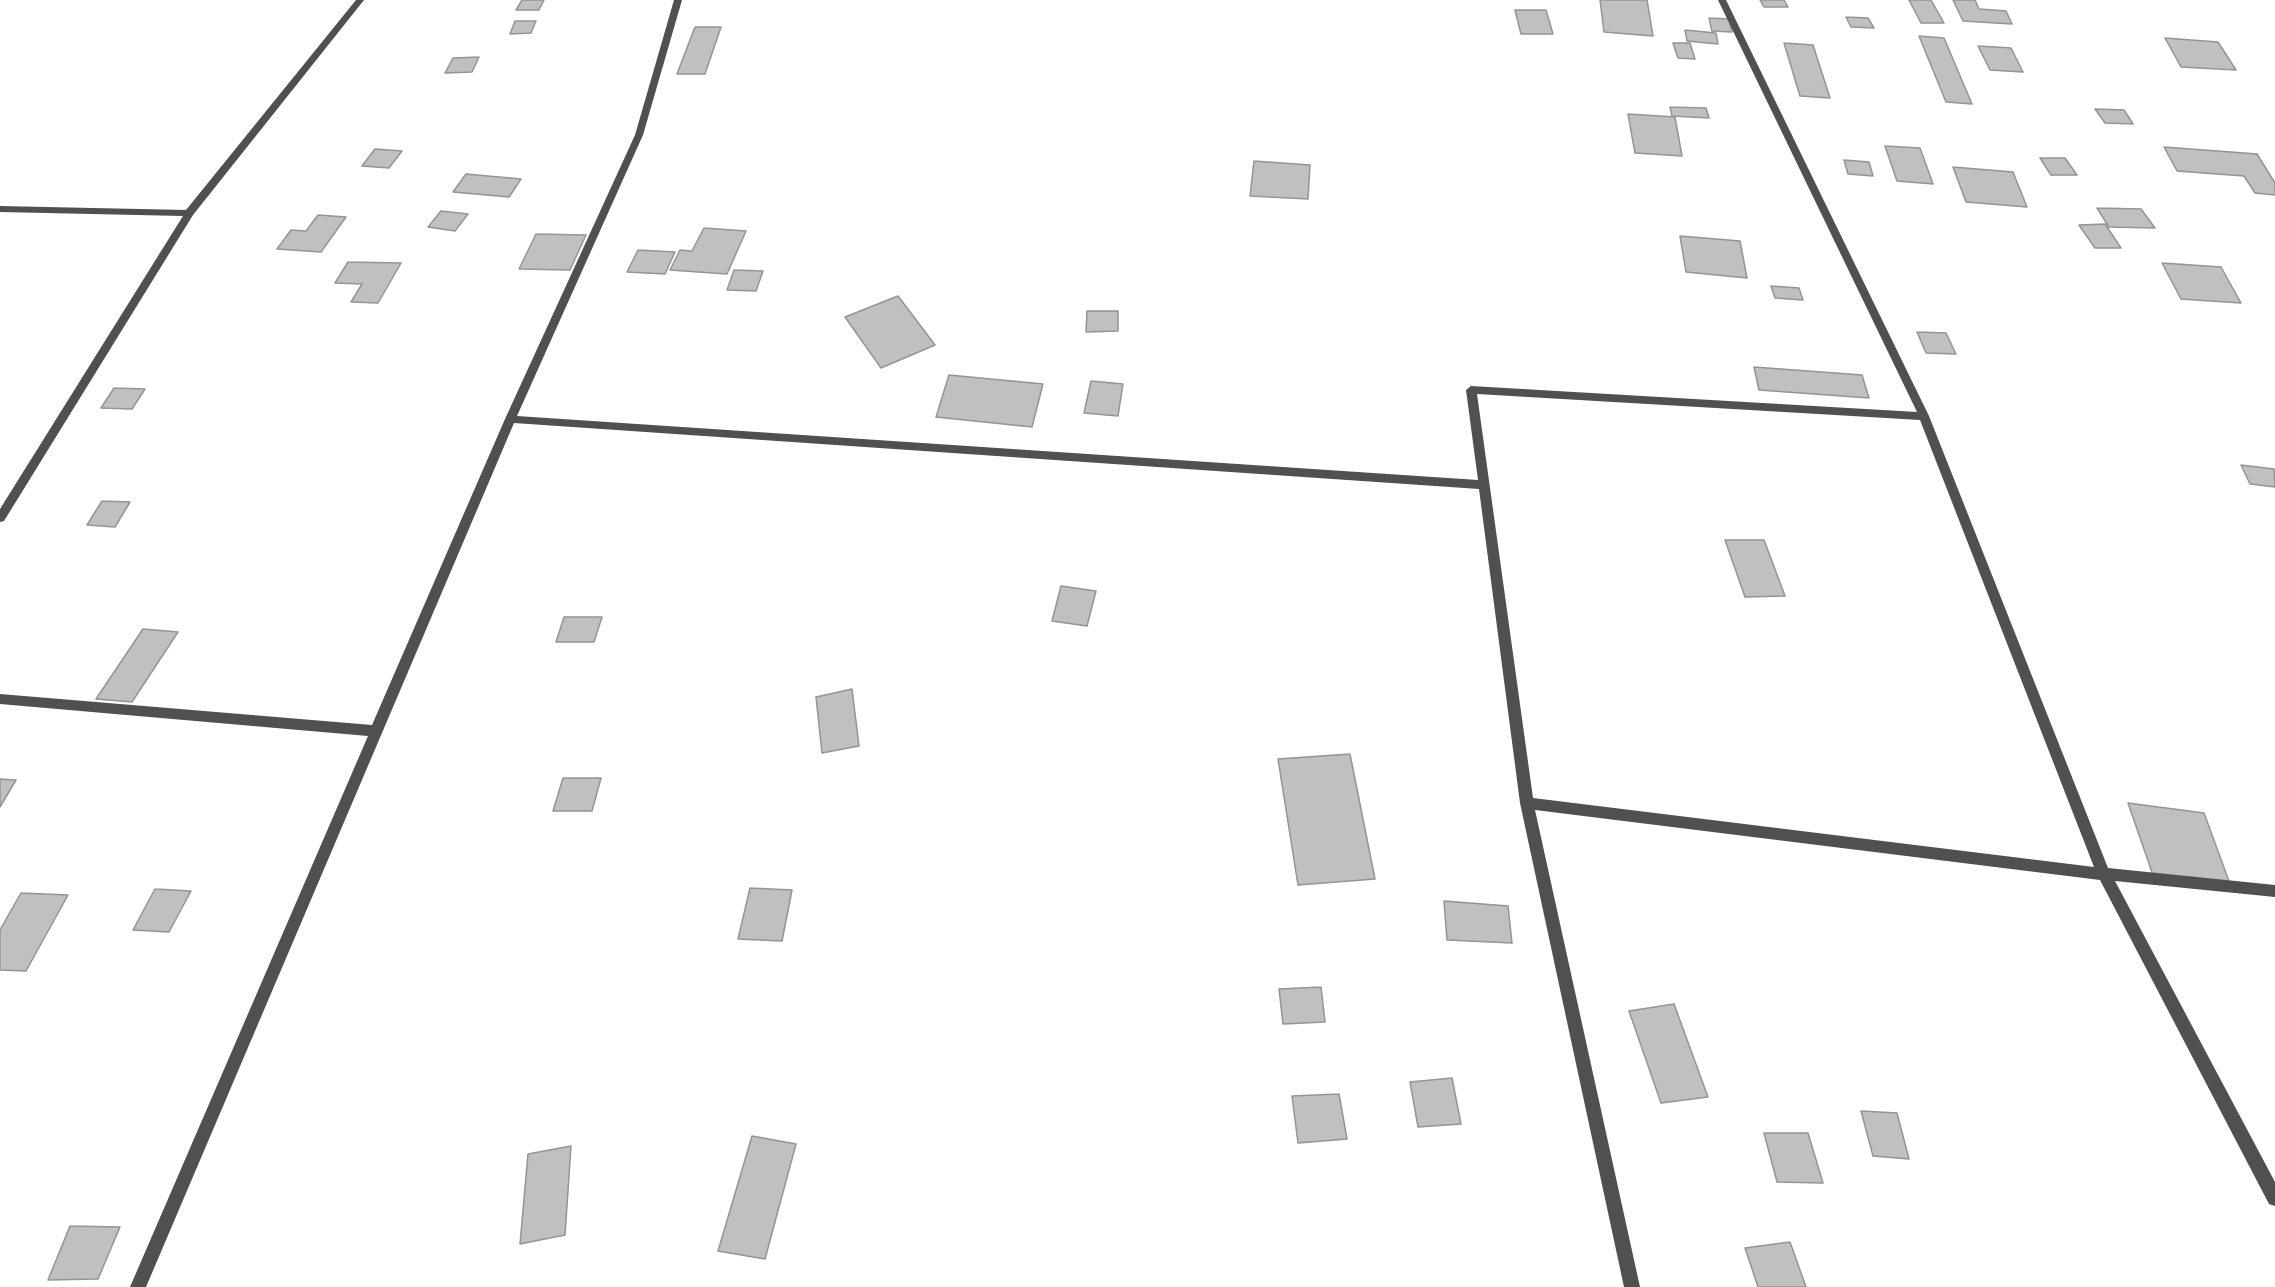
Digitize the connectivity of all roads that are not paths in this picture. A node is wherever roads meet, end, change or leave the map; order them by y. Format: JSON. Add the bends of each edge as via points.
{"nodes":[{"id":1,"x":360,"y":0,"type":"edge"},
{"id":2,"x":678,"y":0,"type":"edge"},
{"id":3,"x":1722,"y":0,"type":"edge"},
{"id":4,"x":0,"y":209,"type":"edge"},
{"id":5,"x":189,"y":213,"type":"junction"},
{"id":6,"x":1924,"y":416,"type":"junction"},
{"id":7,"x":510,"y":419,"type":"junction"},
{"id":8,"x":1484,"y":484,"type":"junction"},
{"id":9,"x":0,"y":518,"type":"edge"},
{"id":10,"x":0,"y":699,"type":"edge"},
{"id":11,"x":377,"y":731,"type":"junction"},
{"id":12,"x":1527,"y":803,"type":"junction"},
{"id":13,"x":2104,"y":874,"type":"junction"},
{"id":14,"x":2275,"y":891,"type":"edge"},
{"id":15,"x":2275,"y":1198,"type":"edge"},
{"id":16,"x":138,"y":1287,"type":"edge"},
{"id":17,"x":1632,"y":1287,"type":"edge"}],
"edges":[{"from":1,"to":5,"type":"street"},
{"from":2,"to":7,"type":"street","via":[[639,135]]},
{"from":3,"to":6,"type":"street"},
{"from":4,"to":5,"type":"street"},
{"from":5,"to":9,"type":"street"},
{"from":6,"to":8,"type":"street","via":[[1471,390]]},
{"from":6,"to":13,"type":"street"},
{"from":7,"to":8,"type":"street"},
{"from":7,"to":11,"type":"street"},
{"from":8,"to":12,"type":"street"},
{"from":10,"to":11,"type":"street"},
{"from":11,"to":16,"type":"street"},
{"from":12,"to":13,"type":"street"},
{"from":12,"to":17,"type":"street"},
{"from":13,"to":14,"type":"street"},
{"from":13,"to":15,"type":"street"}]}
